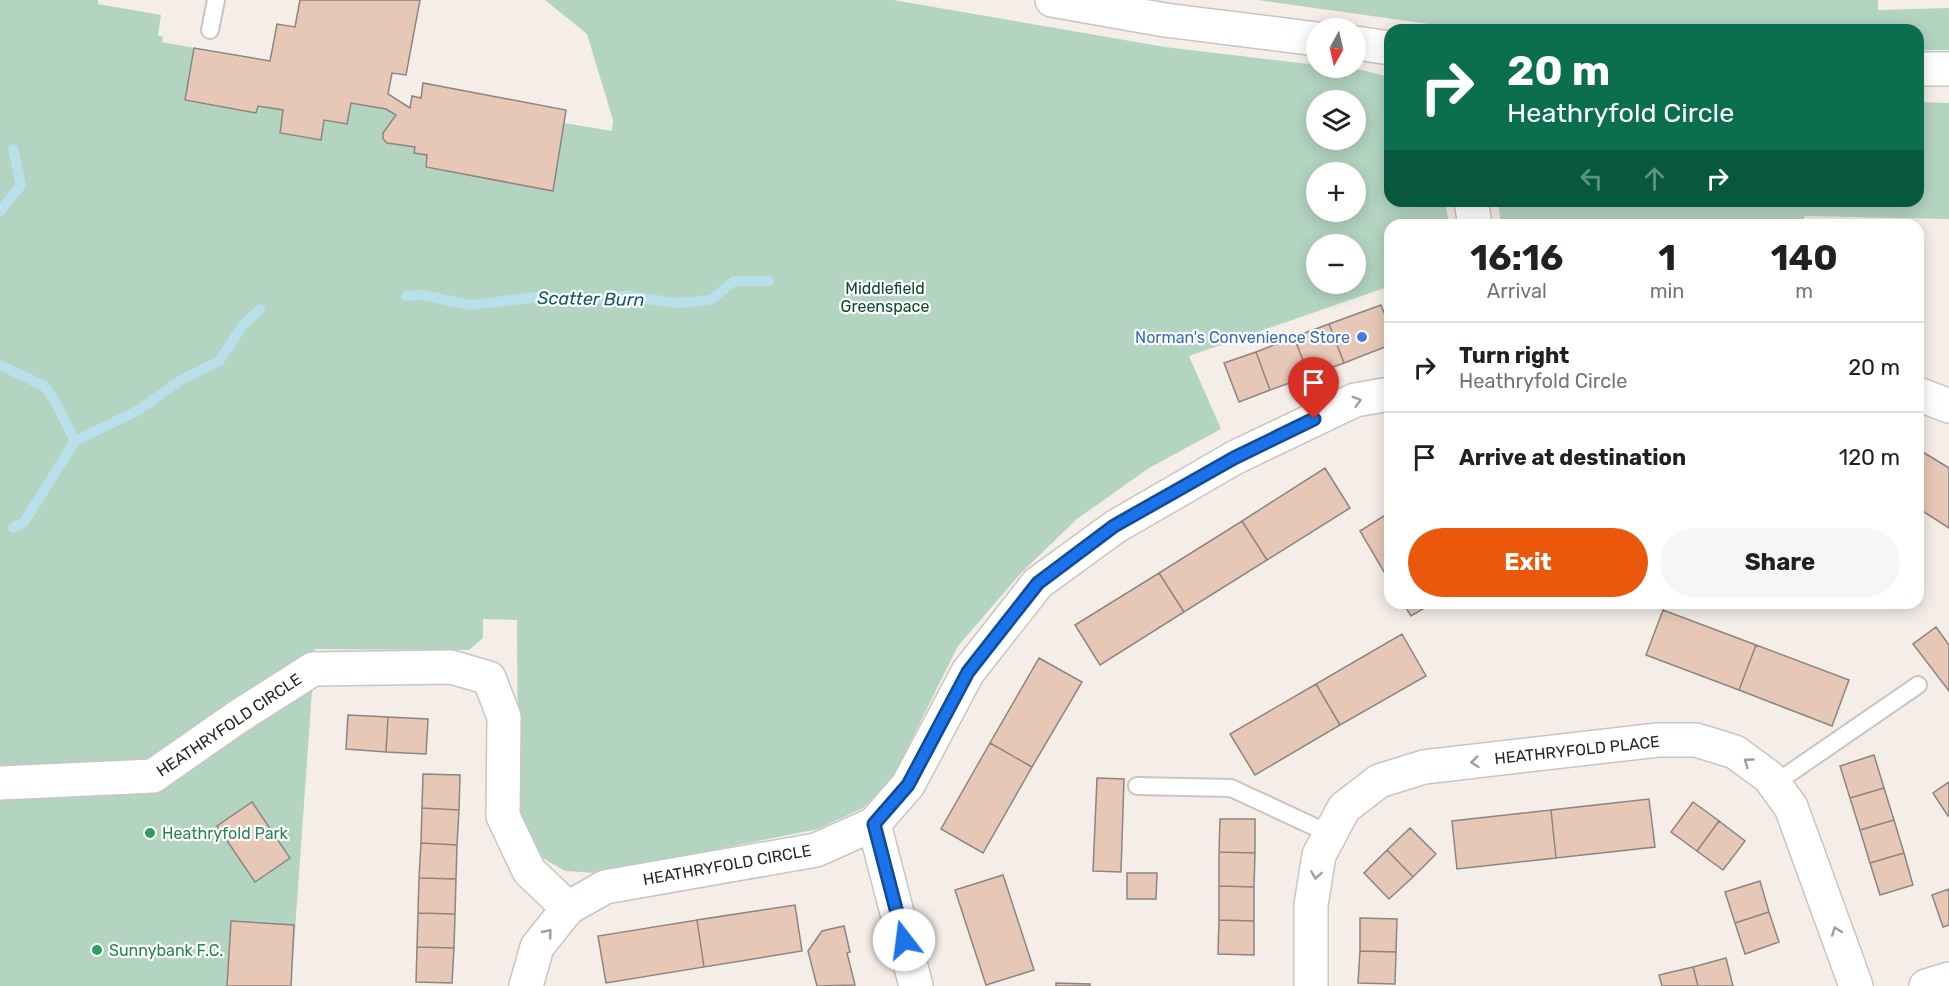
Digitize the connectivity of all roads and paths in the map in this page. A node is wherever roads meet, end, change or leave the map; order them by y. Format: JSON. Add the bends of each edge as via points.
{"nodes":[{"id":1,"x":216,"y":0,"type":"edge"},
{"id":2,"x":1052,"y":0,"type":"edge"},
{"id":3,"x":210,"y":30,"type":"dead end"},
{"id":4,"x":1306,"y":38,"type":"edge"},
{"id":5,"x":1366,"y":44,"type":"edge"},
{"id":6,"x":1384,"y":47,"type":"edge"},
{"id":7,"x":1924,"y":69,"type":"edge"},
{"id":8,"x":1949,"y":69,"type":"edge"},
{"id":9,"x":1384,"y":395,"type":"edge"},
{"id":10,"x":1924,"y":396,"type":"edge"},
{"id":11,"x":1949,"y":406,"type":"edge"},
{"id":12,"x":1918,"y":685,"type":"dead end"},
{"id":13,"x":0,"y":783,"type":"edge"},
{"id":14,"x":1774,"y":784,"type":"junction"},
{"id":15,"x":1137,"y":786,"type":"dead end"},
{"id":16,"x":874,"y":824,"type":"junction"},
{"id":17,"x":1330,"y":834,"type":"junction"},
{"id":18,"x":568,"y":908,"type":"junction"},
{"id":19,"x":1949,"y":978,"type":"edge"},
{"id":20,"x":526,"y":986,"type":"edge"},
{"id":21,"x":916,"y":986,"type":"edge"},
{"id":22,"x":1311,"y":986,"type":"edge"},
{"id":23,"x":1856,"y":986,"type":"edge"},
{"id":24,"x":1926,"y":986,"type":"edge"}],
"edges":[{"from":1,"to":3,"type":"lane"},
{"from":2,"to":4,"type":"street","via":[[1165,20]]},
{"from":5,"to":6,"type":"street"},
{"from":7,"to":8,"type":"street"},
{"from":16,"to":9,"type":"street","name":"HEATHRYFOLD CIRCLE","one_way":true,"via":[[908,785],[968,672],[1038,583],[1114,526],[1234,458],[1355,400]]},
{"from":10,"to":11,"type":"street"},
{"from":12,"to":14,"type":"lane"},
{"from":13,"to":18,"type":"street","name":"HEATHRYFOLD CIRCLE","via":[[153,776],[313,669],[451,667],[489,678],[504,717],[503,816],[529,871]]},
{"from":14,"to":17,"type":"street","name":"HEATHRYFOLD PLACE","one_way":true,"via":[[1735,752],[1696,740],[1658,740],[1424,767],[1379,781],[1344,808]]},
{"from":23,"to":14,"type":"street","name":"HEATHRYFOLD PLACE","one_way":true,"via":[[1791,807]]},
{"from":15,"to":17,"type":"lane","via":[[1231,788]]},
{"from":16,"to":18,"type":"street","name":"HEATHRYFOLD CIRCLE","via":[[816,850],[605,887]]},
{"from":16,"to":21,"type":"street"},
{"from":17,"to":22,"type":"street","name":"HEATHRYFOLD PLACE","one_way":true,"via":[[1319,855],[1311,906]]},
{"from":20,"to":18,"type":"street","name":"HEATHRYFOLD CIRCLE","one_way":true,"via":[[537,947]]},
{"from":19,"to":24,"type":"street"}]}
